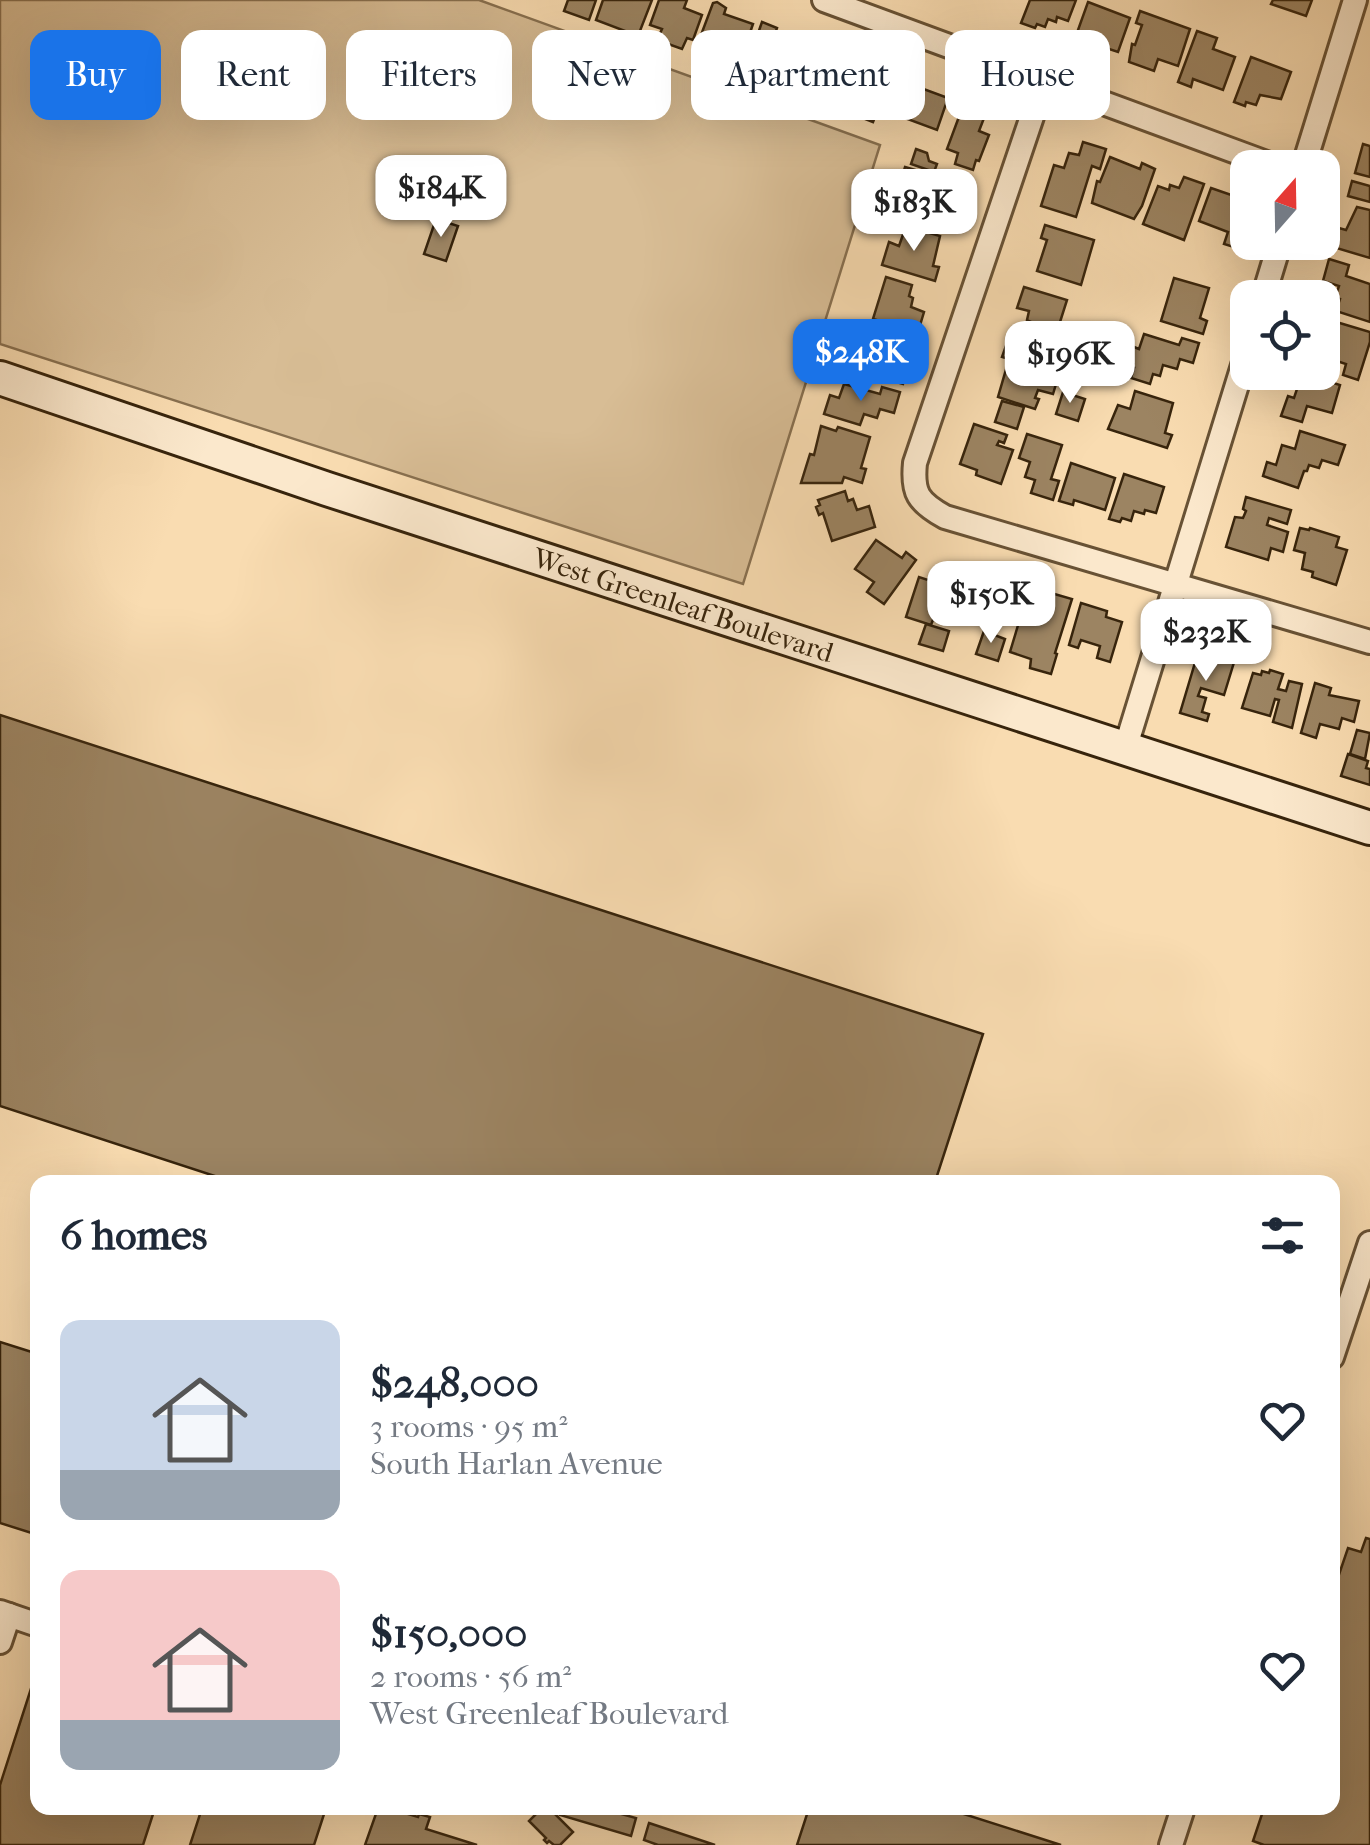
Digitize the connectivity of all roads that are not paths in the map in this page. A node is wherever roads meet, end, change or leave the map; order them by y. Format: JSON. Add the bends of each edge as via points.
{"nodes":[{"id":1,"x":824,"y":0,"type":"edge"},
{"id":2,"x":1355,"y":0,"type":"edge"},
{"id":3,"x":945,"y":45,"type":"edge"},
{"id":4,"x":1110,"y":105,"type":"edge"},
{"id":5,"x":1031,"y":120,"type":"edge"},
{"id":6,"x":1231,"y":150,"type":"edge"},
{"id":7,"x":1309,"y":150,"type":"edge"},
{"id":8,"x":0,"y":378,"type":"edge"},
{"id":9,"x":1235,"y":390,"type":"edge"},
{"id":10,"x":1175,"y":586,"type":"junction"},
{"id":11,"x":1370,"y":642,"type":"edge"},
{"id":12,"x":1124,"y":749,"type":"junction"},
{"id":13,"x":1370,"y":828,"type":"edge"},
{"id":14,"x":1370,"y":1244,"type":"edge"},
{"id":15,"x":1340,"y":1333,"type":"edge"},
{"id":16,"x":4,"y":1614,"type":"edge"},
{"id":17,"x":30,"y":1622,"type":"edge"},
{"id":18,"x":0,"y":1642,"type":"edge"},
{"id":19,"x":1181,"y":1815,"type":"edge"},
{"id":20,"x":1171,"y":1845,"type":"edge"}],
"edges":[{"from":1,"to":3,"type":"street"},
{"from":2,"to":7,"type":"street"},
{"from":4,"to":6,"type":"street"},
{"from":5,"to":10,"type":"street","via":[[913,486],[926,507],[945,517]]},
{"from":8,"to":12,"type":"street","name":"West Greenleaf Boulevard"},
{"from":9,"to":10,"type":"street"},
{"from":10,"to":11,"type":"street"},
{"from":10,"to":12,"type":"street"},
{"from":12,"to":13,"type":"street","name":"West Greenleaf Boulevard"},
{"from":14,"to":15,"type":"street"},
{"from":16,"to":17,"type":"street"},
{"from":16,"to":18,"type":"street"},
{"from":19,"to":20,"type":"street"}]}
